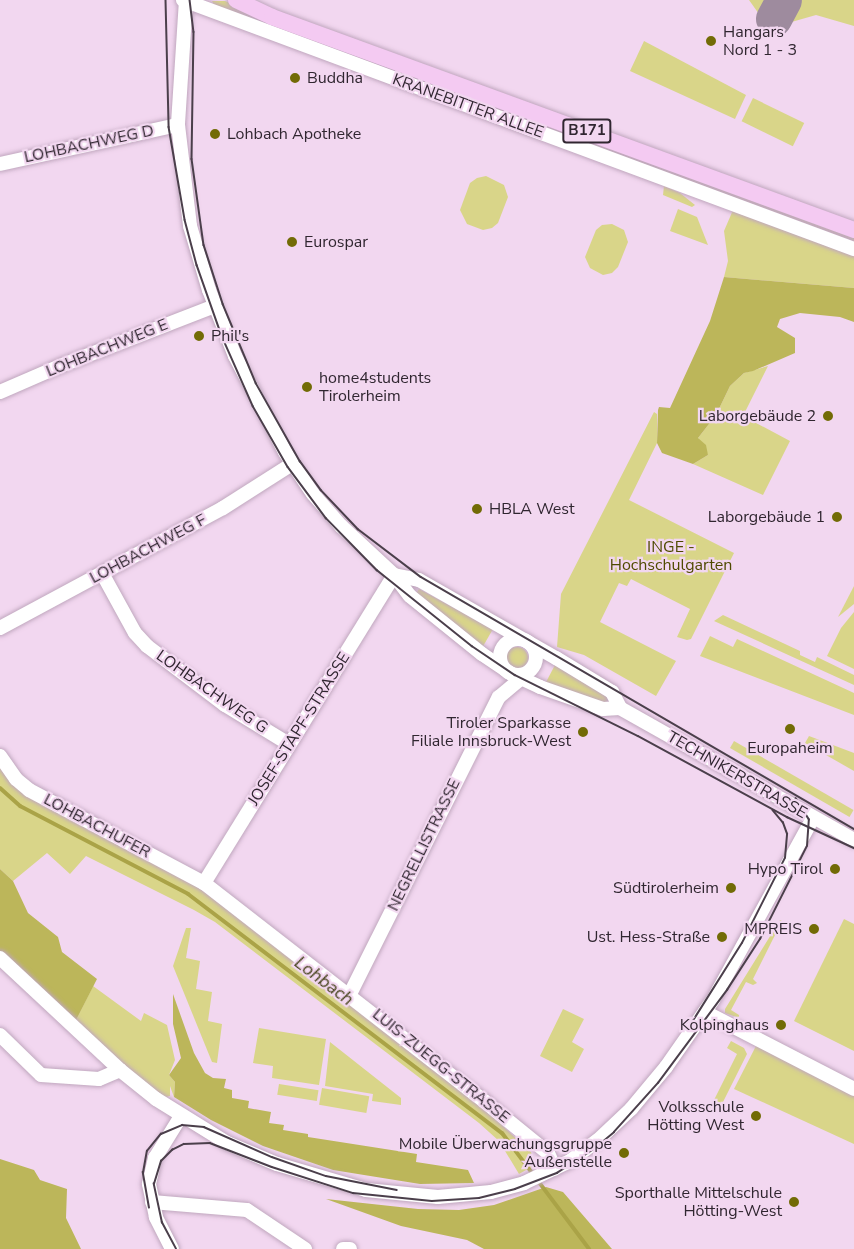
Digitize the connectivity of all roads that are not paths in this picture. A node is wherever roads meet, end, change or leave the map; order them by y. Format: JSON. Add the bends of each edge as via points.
{"nodes":[{"id":1,"x":185,"y":0,"type":"edge"},
{"id":2,"x":236,"y":0,"type":"edge"},
{"id":3,"x":263,"y":0,"type":"edge"},
{"id":4,"x":308,"y":28,"type":"junction"},
{"id":5,"x":178,"y":125,"type":"junction"},
{"id":6,"x":0,"y":164,"type":"edge"},
{"id":7,"x":854,"y":230,"type":"edge"},
{"id":8,"x":854,"y":249,"type":"edge"},
{"id":9,"x":215,"y":306,"type":"junction"},
{"id":10,"x":0,"y":392,"type":"edge"},
{"id":11,"x":292,"y":464,"type":"junction"},
{"id":12,"x":102,"y":573,"type":"junction"},
{"id":13,"x":394,"y":575,"type":"junction"},
{"id":14,"x":0,"y":628,"type":"edge"},
{"id":15,"x":527,"y":642,"type":"junction"},
{"id":16,"x":512,"y":671,"type":"junction"},
{"id":17,"x":499,"y":697,"type":"junction"},
{"id":18,"x":620,"y":708,"type":"junction"},
{"id":19,"x":289,"y":744,"type":"junction"},
{"id":20,"x":0,"y":756,"type":"edge"},
{"id":21,"x":813,"y":818,"type":"junction"},
{"id":22,"x":854,"y":840,"type":"edge"},
{"id":23,"x":204,"y":883,"type":"junction"},
{"id":24,"x":0,"y":958,"type":"edge"},
{"id":25,"x":351,"y":994,"type":"junction"},
{"id":26,"x":705,"y":1012,"type":"junction"},
{"id":27,"x":0,"y":1035,"type":"edge"},
{"id":28,"x":120,"y":1070,"type":"junction"},
{"id":29,"x":854,"y":1089,"type":"edge"},
{"id":30,"x":181,"y":1116,"type":"junction"},
{"id":31,"x":555,"y":1169,"type":"junction"},
{"id":32,"x":152,"y":1202,"type":"junction"},
{"id":33,"x":172,"y":1249,"type":"edge"},
{"id":34,"x":305,"y":1249,"type":"edge"},
{"id":35,"x":343,"y":1249,"type":"edge"},
{"id":36,"x":350,"y":1249,"type":"edge"}],
"edges":[{"from":1,"to":5,"type":"street","name":"TECHNIKERSTRASSE"},
{"from":1,"to":8,"type":"street","name":"KRANEBITTER ALLEE"},
{"from":2,"to":4,"type":"main road","name":"KRANEBITTER ALLEE","number":"B171"},
{"from":3,"to":4,"type":"main road","name":"KRANEBITTER ALLEE","number":"B171"},
{"from":4,"to":7,"type":"main road","name":"KRANEBITTER ALLEE","number":"B171"},
{"from":5,"to":6,"type":"street","name":"LOHBACHWEG D"},
{"from":5,"to":9,"type":"street","name":"TECHNIKERSTRASSE","via":[[190,226]]},
{"from":9,"to":10,"type":"street","name":"LOHBACHWEG E"},
{"from":9,"to":11,"type":"street","name":"TECHNIKERSTRASSE","via":[[249,387]]},
{"from":11,"to":12,"type":"street","name":"LOHBACHWEG F","via":[[223,508]]},
{"from":11,"to":13,"type":"street","name":"TECHNIKERSTRASSE","via":[[340,526]]},
{"from":12,"to":14,"type":"street","name":"LOHBACHWEG F"},
{"from":12,"to":19,"type":"street","name":"LOHBACHWEG G","via":[[135,633],[147,646],[225,705]]},
{"from":13,"to":15,"type":"street","name":"TECHNIKERSTRASSE","via":[[419,580]]},
{"from":13,"to":16,"type":"street","name":"TECHNIKERSTRASSE","via":[[410,596]]},
{"from":13,"to":19,"type":"street","name":"JOSEF-STAPF-STRASSE"},
{"from":15,"to":16,"type":"street","via":[[536,659]]},
{"from":15,"to":16,"type":"street","via":[[518,639],[507,643],[501,652]]},
{"from":15,"to":18,"type":"street","name":"TECHNIKERSTRASSE","via":[[612,693]]},
{"from":16,"to":17,"type":"street","name":"NEGRELLISTRASSE"},
{"from":16,"to":17,"type":"street","name":"NEGRELLISTRASSE"},
{"from":16,"to":18,"type":"street","name":"TECHNIKERSTRASSE","via":[[603,710]]},
{"from":17,"to":25,"type":"street","name":"NEGRELLISTRASSE"},
{"from":18,"to":21,"type":"street","name":"TECHNIKERSTRASSE"},
{"from":19,"to":23,"type":"street","name":"JOSEF-STAPF-STRASSE"},
{"from":20,"to":23,"type":"street","name":"LOHBACHUFER","via":[[29,790]]},
{"from":21,"to":22,"type":"street","name":"TECHNIKERSTRASSE"},
{"from":21,"to":26,"type":"street"},
{"from":23,"to":25,"type":"street","name":"LUIS-ZUEGG-STRASSE"},
{"from":24,"to":28,"type":"street"},
{"from":25,"to":31,"type":"street","name":"LUIS-ZUEGG-STRASSE","via":[[548,1153]]},
{"from":26,"to":29,"type":"street"},
{"from":26,"to":31,"type":"street","via":[[666,1067],[616,1125],[588,1149]]},
{"from":27,"to":28,"type":"street","via":[[41,1075],[99,1079]]},
{"from":28,"to":30,"type":"street"},
{"from":30,"to":31,"type":"street","via":[[264,1159],[366,1190],[456,1197],[524,1183]]},
{"from":30,"to":32,"type":"street","via":[[152,1166]]},
{"from":32,"to":33,"type":"street","via":[[161,1231]]},
{"from":32,"to":34,"type":"street","via":[[247,1210]]},
{"from":35,"to":36,"type":"street"}]}
